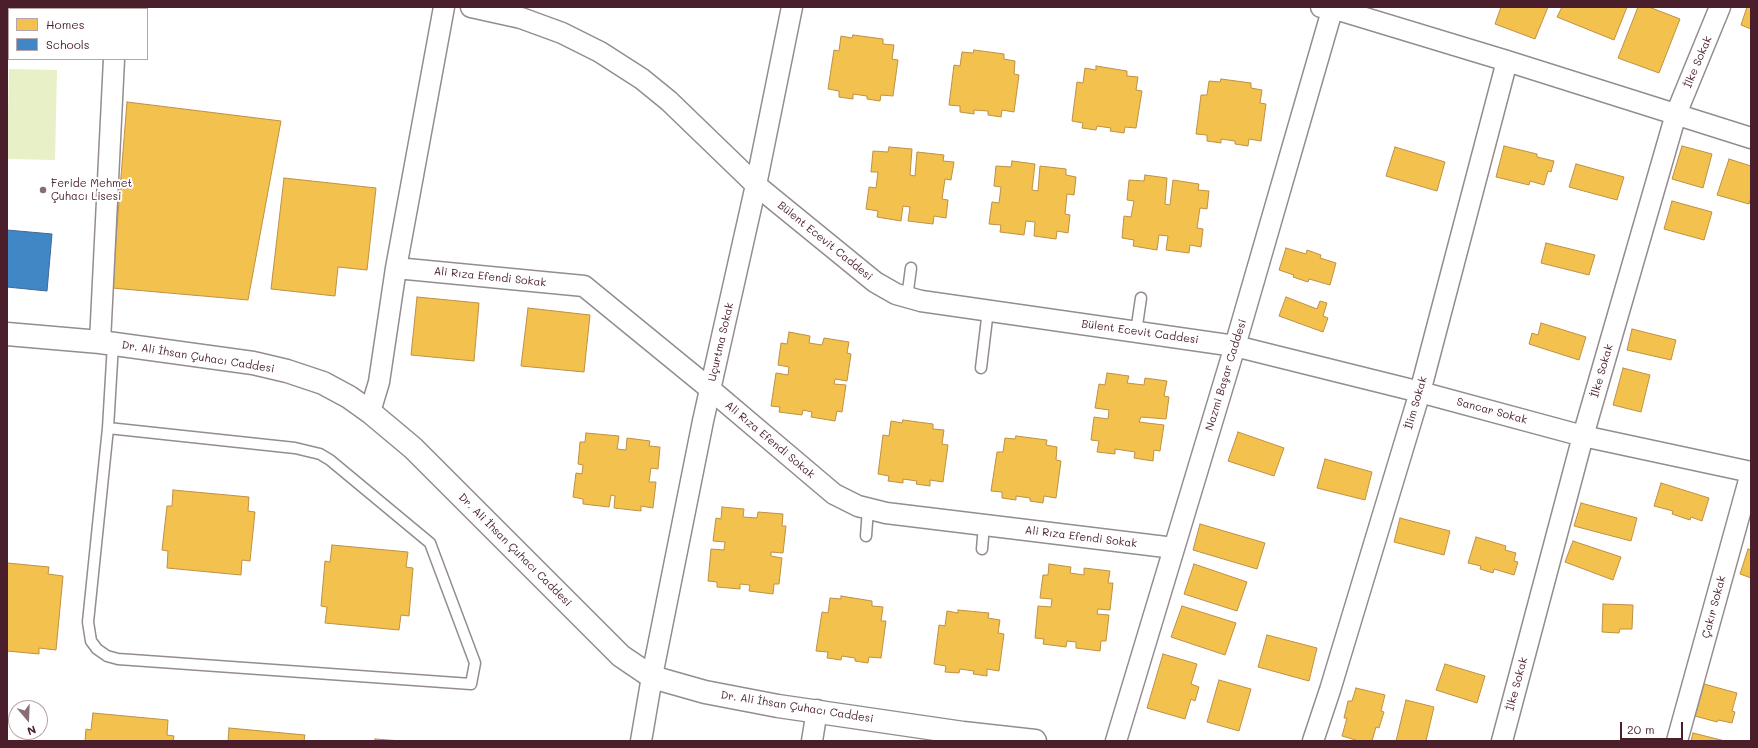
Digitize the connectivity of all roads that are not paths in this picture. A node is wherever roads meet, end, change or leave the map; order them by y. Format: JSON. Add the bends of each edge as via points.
{"nodes":[{"id":1,"x":444,"y":7,"type":"edge"},
{"id":2,"x":471,"y":7,"type":"edge"},
{"id":3,"x":792,"y":7,"type":"edge"},
{"id":4,"x":1328,"y":7,"type":"edge"},
{"id":5,"x":1720,"y":7,"type":"edge"},
{"id":6,"x":114,"y":60,"type":"edge"},
{"id":7,"x":1507,"y":61,"type":"junction"},
{"id":8,"x":1676,"y":114,"type":"junction"},
{"id":9,"x":1751,"y":138,"type":"edge"},
{"id":10,"x":756,"y":185,"type":"junction"},
{"id":11,"x":396,"y":268,"type":"junction"},
{"id":12,"x":912,"y":268,"type":"dead end"},
{"id":13,"x":907,"y":298,"type":"junction"},
{"id":14,"x":1141,"y":298,"type":"dead end"},
{"id":15,"x":988,"y":310,"type":"junction"},
{"id":16,"x":1136,"y":332,"type":"junction"},
{"id":17,"x":7,"y":334,"type":"edge"},
{"id":18,"x":106,"y":343,"type":"junction"},
{"id":19,"x":1235,"y":346,"type":"junction"},
{"id":20,"x":981,"y":368,"type":"dead end"},
{"id":21,"x":710,"y":389,"type":"junction"},
{"id":22,"x":1420,"y":392,"type":"junction"},
{"id":23,"x":370,"y":412,"type":"junction"},
{"id":24,"x":108,"y":428,"type":"junction"},
{"id":25,"x":1584,"y":436,"type":"junction"},
{"id":26,"x":1751,"y":472,"type":"edge"},
{"id":27,"x":868,"y":509,"type":"junction"},
{"id":28,"x":984,"y":525,"type":"junction"},
{"id":29,"x":866,"y":536,"type":"dead end"},
{"id":30,"x":1174,"y":548,"type":"junction"},
{"id":31,"x":982,"y":549,"type":"dead end"},
{"id":32,"x":652,"y":677,"type":"junction"},
{"id":33,"x":817,"y":710,"type":"junction"},
{"id":34,"x":963,"y":737,"type":"edge"},
{"id":35,"x":641,"y":741,"type":"edge"},
{"id":36,"x":812,"y":741,"type":"edge"},
{"id":37,"x":1035,"y":741,"type":"edge"},
{"id":38,"x":1116,"y":741,"type":"edge"},
{"id":39,"x":1312,"y":741,"type":"edge"},
{"id":40,"x":1502,"y":741,"type":"edge"},
{"id":41,"x":1677,"y":741,"type":"edge"}],
"edges":[{"from":1,"to":11,"type":"street"},
{"from":2,"to":10,"type":"street","name":"Bülent Ecevit Caddesi","via":[[562,33],[600,52],[670,101]]},
{"from":3,"to":10,"type":"street","name":"Uçurtma Sokak"},
{"from":4,"to":7,"type":"street"},
{"from":4,"to":19,"type":"street","name":"Nazmi Başar Caddesi"},
{"from":5,"to":8,"type":"street","name":"İlke Sokak"},
{"from":6,"to":18,"type":"street"},
{"from":7,"to":8,"type":"street"},
{"from":7,"to":22,"type":"street","name":"İlim Sokak"},
{"from":8,"to":9,"type":"street"},
{"from":8,"to":25,"type":"street","name":"İlke Sokak"},
{"from":10,"to":13,"type":"street","name":"Bülent Ecevit Caddesi","via":[[875,282]]},
{"from":10,"to":21,"type":"street","name":"Uçurtma Sokak"},
{"from":11,"to":21,"type":"street","name":"Ali Rıza Efendi Sokak","via":[[584,286]]},
{"from":11,"to":23,"type":"street","via":[[379,382]]},
{"from":12,"to":13,"type":"lane"},
{"from":13,"to":15,"type":"street","name":"Bülent Ecevit Caddesi"},
{"from":14,"to":16,"type":"lane"},
{"from":15,"to":16,"type":"street","name":"Bülent Ecevit Caddesi"},
{"from":15,"to":20,"type":"lane"},
{"from":16,"to":19,"type":"street","name":"Bülent Ecevit Caddesi"},
{"from":17,"to":18,"type":"street","name":"Dr. Ali İhsan Çuhacı Caddesi"},
{"from":18,"to":23,"type":"street","name":"Dr. Ali İhsan Çuhacı Caddesi","via":[[254,363],[287,371],[323,383]]},
{"from":18,"to":24,"type":"lane"},
{"from":19,"to":22,"type":"street","name":"Sancar Sokak"},
{"from":19,"to":30,"type":"street","name":"Nazmi Başar Caddesi"},
{"from":21,"to":27,"type":"street","name":"Ali Rıza Efendi Sokak","via":[[834,494]]},
{"from":21,"to":32,"type":"street","name":"Uçurtma Sokak"},
{"from":22,"to":25,"type":"street","name":"Sancar Sokak"},
{"from":22,"to":39,"type":"street","name":"İlim Sokak","via":[[1330,690]]},
{"from":23,"to":32,"type":"street","name":"Dr. Ali İhsan Çuhacı Caddesi","via":[[413,448],[621,656]]},
{"from":24,"to":24,"type":"lane","via":[[88,622],[91,641],[97,649],[107,656],[118,659],[471,684],[475,663],[430,543],[330,460],[320,454],[295,448]]},
{"from":25,"to":26,"type":"street","name":"Sancar Sokak"},
{"from":25,"to":40,"type":"street","name":"İlke Sokak"},
{"from":26,"to":41,"type":"street","name":"Çakır Sokak"},
{"from":27,"to":28,"type":"street","name":"Ali Rıza Efendi Sokak"},
{"from":27,"to":29,"type":"lane"},
{"from":28,"to":30,"type":"street","name":"Ali Rıza Efendi Sokak"},
{"from":28,"to":31,"type":"lane"},
{"from":30,"to":38,"type":"street","name":"Nazmi Başar Caddesi"},
{"from":32,"to":33,"type":"street","name":"Dr. Ali İhsan Çuhacı Caddesi","via":[[704,692],[778,706]]},
{"from":32,"to":35,"type":"street","name":"Uçurtma Sokak"},
{"from":33,"to":34,"type":"street","name":"Dr. Ali İhsan Çuhacı Caddesi"},
{"from":33,"to":36,"type":"street"},
{"from":34,"to":37,"type":"street","name":"Dr. Ali İhsan Çuhacı Caddesi"}]}
